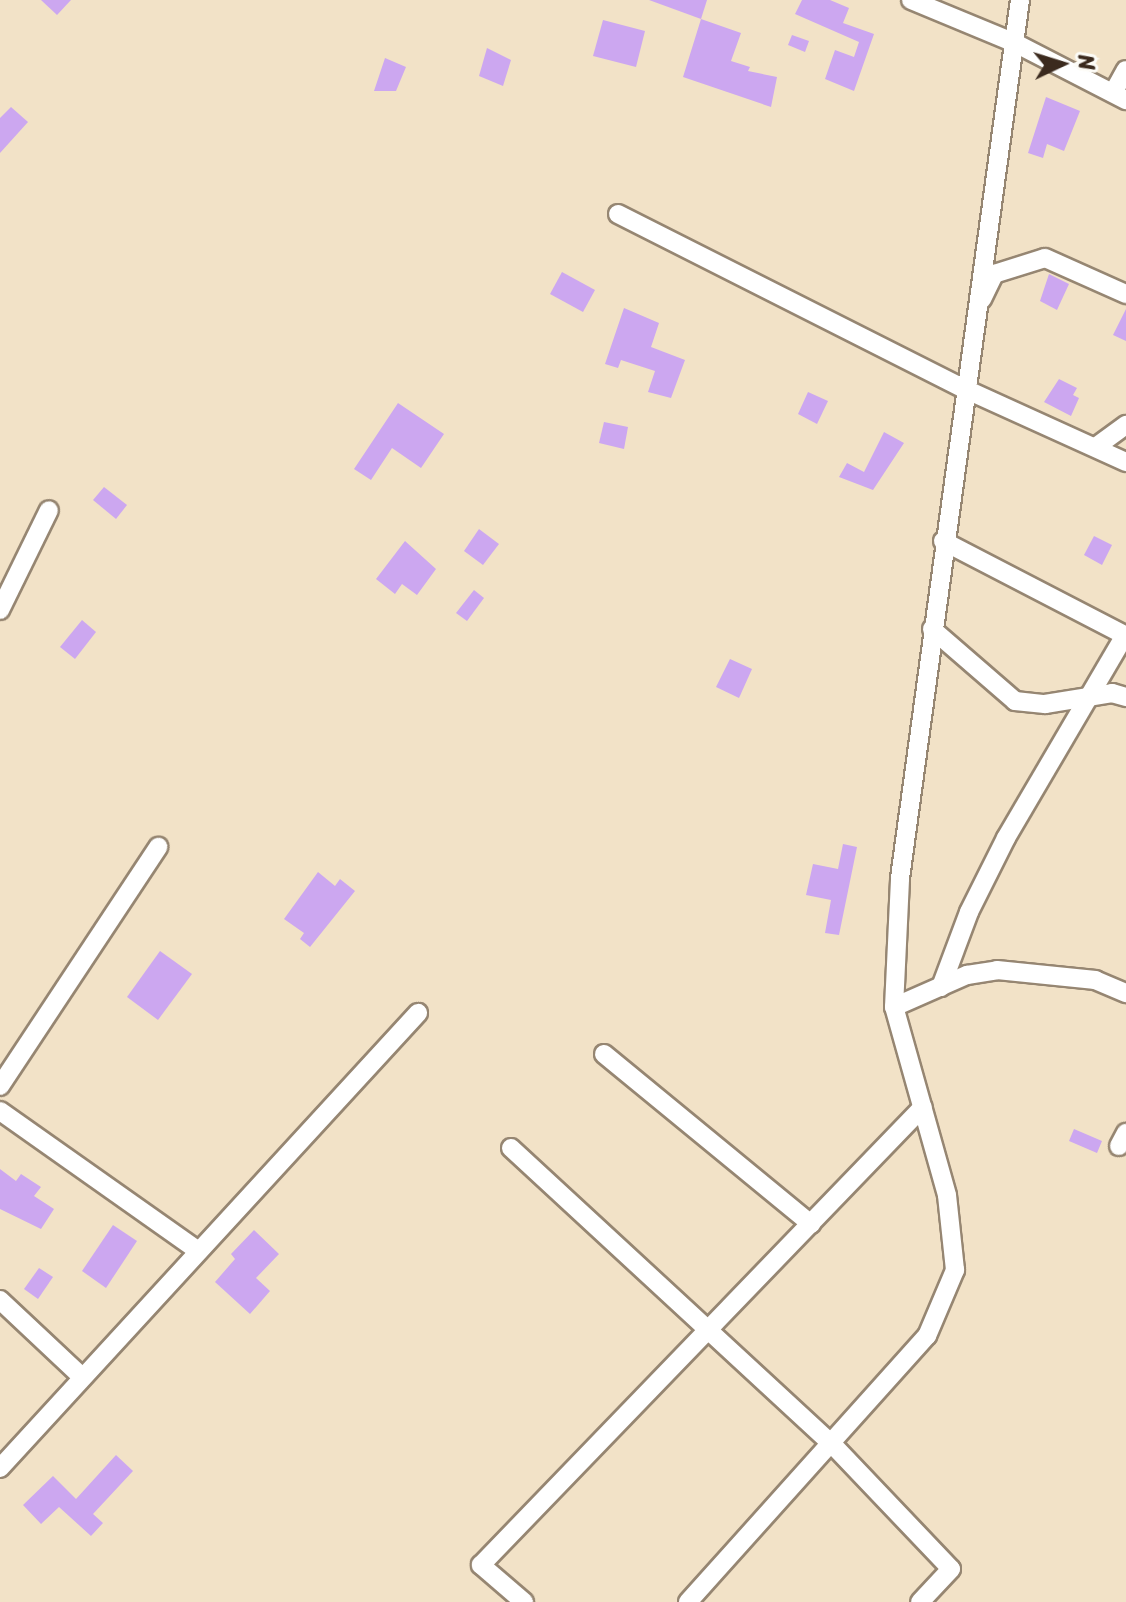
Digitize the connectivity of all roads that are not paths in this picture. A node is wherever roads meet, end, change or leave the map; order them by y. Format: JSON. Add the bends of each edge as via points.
{"nodes":[{"id":1,"x":911,"y":0,"type":"edge"},
{"id":2,"x":1020,"y":0,"type":"edge"},
{"id":3,"x":1015,"y":43,"type":"junction"},
{"id":4,"x":1126,"y":70,"type":"edge"},
{"id":5,"x":1120,"y":96,"type":"edge"},
{"id":6,"x":618,"y":214,"type":"dead end"},
{"id":7,"x":1126,"y":294,"type":"edge"},
{"id":8,"x":975,"y":312,"type":"junction"},
{"id":9,"x":965,"y":389,"type":"junction"},
{"id":10,"x":1126,"y":425,"type":"edge"},
{"id":11,"x":1097,"y":446,"type":"junction"},
{"id":12,"x":1126,"y":462,"type":"edge"},
{"id":13,"x":49,"y":510,"type":"dead end"},
{"id":14,"x":943,"y":541,"type":"junction"},
{"id":15,"x":0,"y":610,"type":"edge"},
{"id":16,"x":932,"y":629,"type":"junction"},
{"id":17,"x":1126,"y":635,"type":"edge"},
{"id":18,"x":1091,"y":696,"type":"junction"},
{"id":19,"x":1126,"y":697,"type":"edge"},
{"id":20,"x":158,"y":847,"type":"dead end"},
{"id":21,"x":941,"y":987,"type":"junction"},
{"id":22,"x":1126,"y":993,"type":"edge"},
{"id":23,"x":894,"y":1007,"type":"junction"},
{"id":24,"x":418,"y":1013,"type":"dead end"},
{"id":25,"x":604,"y":1054,"type":"dead end"},
{"id":26,"x":0,"y":1086,"type":"edge"},
{"id":27,"x":923,"y":1107,"type":"junction"},
{"id":28,"x":0,"y":1111,"type":"edge"},
{"id":29,"x":511,"y":1148,"type":"dead end"},
{"id":30,"x":811,"y":1224,"type":"junction"},
{"id":31,"x":197,"y":1250,"type":"junction"},
{"id":32,"x":0,"y":1300,"type":"edge"},
{"id":33,"x":709,"y":1331,"type":"junction"},
{"id":34,"x":82,"y":1377,"type":"junction"},
{"id":35,"x":833,"y":1445,"type":"junction"},
{"id":36,"x":0,"y":1468,"type":"edge"},
{"id":37,"x":524,"y":1602,"type":"edge"},
{"id":38,"x":688,"y":1602,"type":"edge"},
{"id":39,"x":920,"y":1602,"type":"edge"}],
"edges":[{"from":1,"to":3,"type":"street"},
{"from":2,"to":3,"type":"street"},
{"from":3,"to":5,"type":"street"},
{"from":3,"to":8,"type":"street"},
{"from":4,"to":5,"type":"street"},
{"from":6,"to":9,"type":"street"},
{"from":7,"to":8,"type":"street","via":[[1045,258],[994,274]]},
{"from":8,"to":9,"type":"street"},
{"from":9,"to":11,"type":"street"},
{"from":9,"to":14,"type":"street"},
{"from":10,"to":11,"type":"street"},
{"from":11,"to":12,"type":"street"},
{"from":13,"to":15,"type":"street"},
{"from":14,"to":16,"type":"street"},
{"from":14,"to":17,"type":"street"},
{"from":16,"to":18,"type":"street","via":[[1015,701],[1045,704]]},
{"from":16,"to":23,"type":"street","via":[[900,878]]},
{"from":17,"to":18,"type":"street"},
{"from":18,"to":19,"type":"street"},
{"from":18,"to":21,"type":"street","via":[[1006,838],[969,912]]},
{"from":20,"to":26,"type":"street"},
{"from":21,"to":22,"type":"street","via":[[997,970],[1095,980]]},
{"from":21,"to":23,"type":"street"},
{"from":23,"to":27,"type":"street"},
{"from":24,"to":31,"type":"street"},
{"from":25,"to":30,"type":"street"},
{"from":27,"to":30,"type":"street"},
{"from":27,"to":35,"type":"street","via":[[947,1195],[955,1270],[927,1336]]},
{"from":28,"to":31,"type":"street"},
{"from":29,"to":33,"type":"street"},
{"from":30,"to":33,"type":"street"},
{"from":31,"to":34,"type":"street"},
{"from":32,"to":34,"type":"street"},
{"from":33,"to":35,"type":"street"},
{"from":33,"to":37,"type":"street","via":[[481,1565]]},
{"from":34,"to":36,"type":"street"},
{"from":35,"to":38,"type":"street"},
{"from":35,"to":39,"type":"street","via":[[951,1569]]}]}
